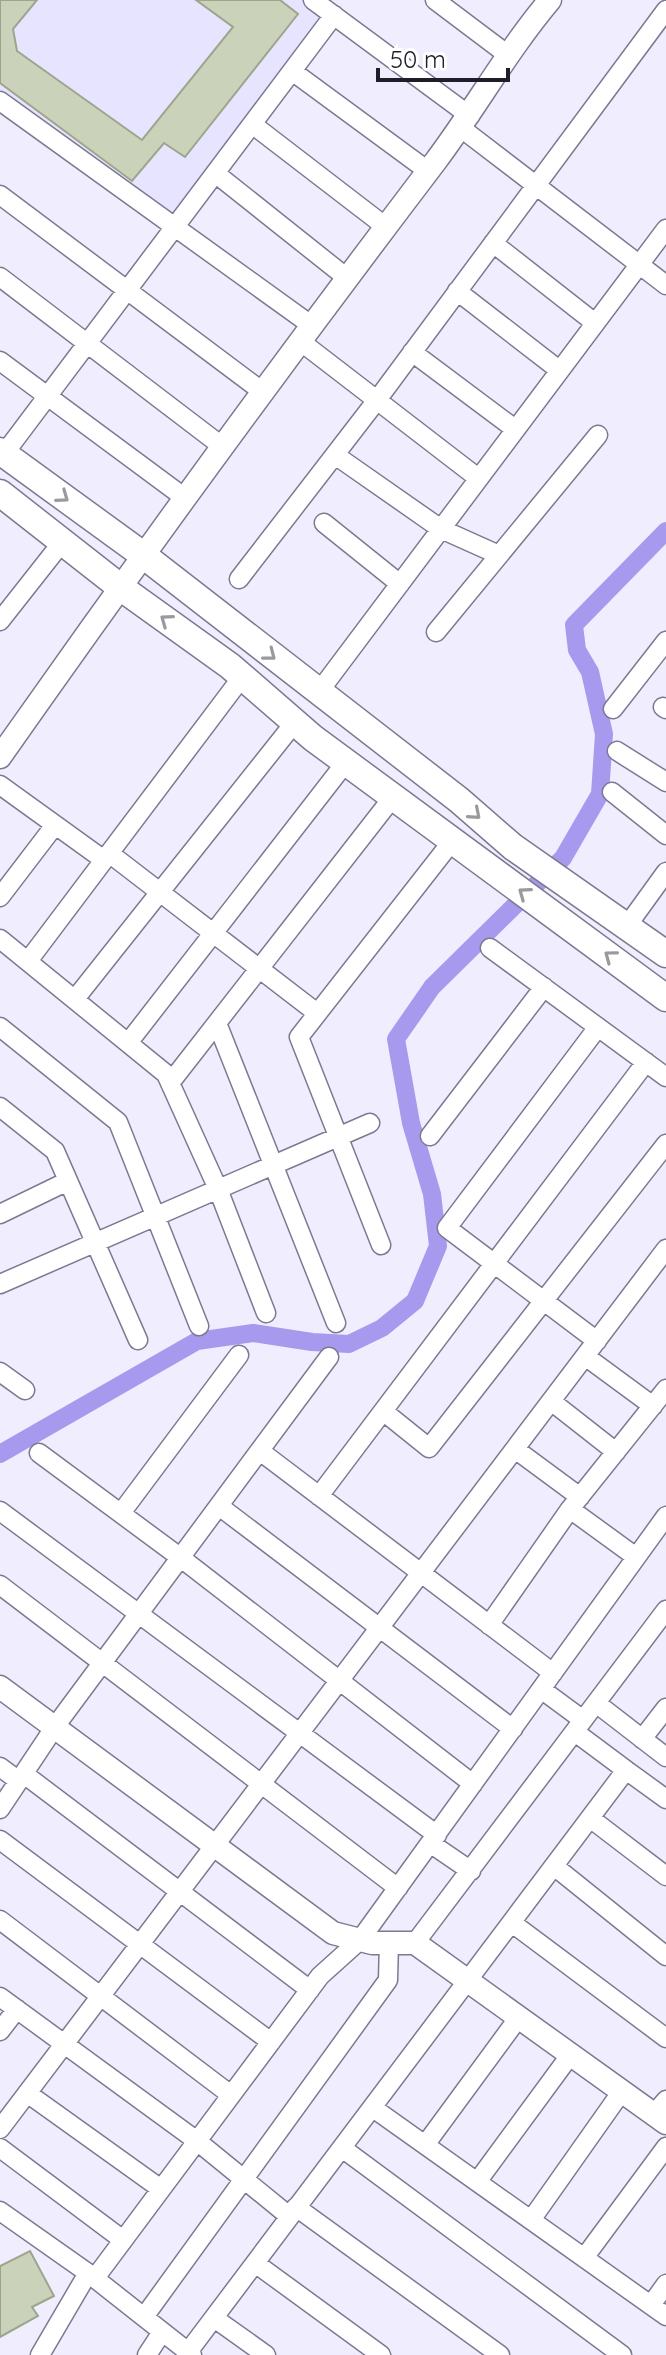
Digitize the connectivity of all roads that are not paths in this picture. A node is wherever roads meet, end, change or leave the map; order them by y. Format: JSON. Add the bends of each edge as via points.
{"nodes":[{"id":1,"x":313,"y":0,"type":"edge"},
{"id":2,"x":435,"y":0,"type":"edge"},
{"id":3,"x":550,"y":0,"type":"edge"},
{"id":4,"x":666,"y":10,"type":"edge"},
{"id":5,"x":334,"y":15,"type":"junction"},
{"id":6,"x":508,"y":55,"type":"junction"},
{"id":7,"x":292,"y":71,"type":"junction"},
{"id":8,"x":0,"y":101,"type":"edge"},
{"id":9,"x":465,"y":122,"type":"junction"},
{"id":10,"x":252,"y":124,"type":"junction"},
{"id":11,"x":428,"y":171,"type":"junction"},
{"id":12,"x":215,"y":173,"type":"junction"},
{"id":13,"x":536,"y":186,"type":"junction"},
{"id":14,"x":0,"y":195,"type":"edge"},
{"id":15,"x":174,"y":227,"type":"junction"},
{"id":16,"x":386,"y":227,"type":"junction"},
{"id":17,"x":666,"y":229,"type":"edge"},
{"id":18,"x":493,"y":243,"type":"junction"},
{"id":19,"x":639,"y":264,"type":"junction"},
{"id":20,"x":0,"y":277,"type":"edge"},
{"id":21,"x":347,"y":278,"type":"junction"},
{"id":22,"x":666,"y":285,"type":"edge"},
{"id":23,"x":127,"y":290,"type":"junction"},
{"id":24,"x":457,"y":291,"type":"junction"},
{"id":25,"x":595,"y":323,"type":"junction"},
{"id":26,"x":305,"y":333,"type":"junction"},
{"id":27,"x":87,"y":343,"type":"junction"},
{"id":28,"x":412,"y":352,"type":"junction"},
{"id":29,"x":0,"y":361,"type":"edge"},
{"id":30,"x":559,"y":370,"type":"junction"},
{"id":31,"x":263,"y":392,"type":"junction"},
{"id":32,"x":47,"y":396,"type":"junction"},
{"id":33,"x":377,"y":400,"type":"junction"},
{"id":34,"x":515,"y":429,"type":"junction"},
{"id":35,"x":598,"y":435,"type":"dead end"},
{"id":36,"x":223,"y":447,"type":"junction"},
{"id":37,"x":2,"y":453,"type":"edge"},
{"id":38,"x":335,"y":455,"type":"junction"},
{"id":39,"x":478,"y":478,"type":"junction"},
{"id":40,"x":0,"y":493,"type":"edge"},
{"id":41,"x":185,"y":498,"type":"junction"},
{"id":42,"x":324,"y":523,"type":"dead end"},
{"id":43,"x":441,"y":529,"type":"junction"},
{"id":44,"x":63,"y":541,"type":"junction"},
{"id":45,"x":143,"y":555,"type":"junction"},
{"id":46,"x":499,"y":555,"type":"junction"},
{"id":47,"x":239,"y":579,"type":"dead end"},
{"id":48,"x":400,"y":584,"type":"junction"},
{"id":49,"x":120,"y":587,"type":"junction"},
{"id":50,"x":3,"y":612,"type":"edge"},
{"id":51,"x":436,"y":632,"type":"dead end"},
{"id":52,"x":666,"y":641,"type":"edge"},
{"id":53,"x":242,"y":677,"type":"junction"},
{"id":54,"x":318,"y":693,"type":"junction"},
{"id":55,"x":613,"y":709,"type":"dead end"},
{"id":56,"x":295,"y":722,"type":"junction"},
{"id":57,"x":617,"y":751,"type":"dead end"},
{"id":58,"x":0,"y":757,"type":"edge"},
{"id":59,"x":346,"y":762,"type":"junction"},
{"id":60,"x":666,"y":782,"type":"edge"},
{"id":61,"x":0,"y":785,"type":"edge"},
{"id":62,"x":612,"y":792,"type":"dead end"},
{"id":63,"x":393,"y":797,"type":"junction"},
{"id":64,"x":55,"y":825,"type":"junction"},
{"id":65,"x":666,"y":835,"type":"edge"},
{"id":66,"x":453,"y":840,"type":"junction"},
{"id":67,"x":107,"y":857,"type":"junction"},
{"id":68,"x":666,"y":872,"type":"edge"},
{"id":69,"x":160,"y":892,"type":"junction"},
{"id":70,"x":0,"y":897,"type":"edge"},
{"id":71,"x":658,"y":897,"type":"edge"},
{"id":72,"x":627,"y":926,"type":"junction"},
{"id":73,"x":213,"y":933,"type":"junction"},
{"id":74,"x":0,"y":939,"type":"edge"},
{"id":75,"x":490,"y":948,"type":"dead end"},
{"id":76,"x":666,"y":954,"type":"edge"},
{"id":77,"x":28,"y":961,"type":"junction"},
{"id":78,"x":259,"y":969,"type":"junction"},
{"id":79,"x":544,"y":987,"type":"junction"},
{"id":80,"x":666,"y":998,"type":"edge"},
{"id":81,"x":75,"y":999,"type":"junction"},
{"id":82,"x":317,"y":1013,"type":"junction"},
{"id":83,"x":217,"y":1023,"type":"junction"},
{"id":84,"x":0,"y":1027,"type":"edge"},
{"id":85,"x":598,"y":1027,"type":"junction"},
{"id":86,"x":128,"y":1043,"type":"junction"},
{"id":87,"x":646,"y":1062,"type":"junction"},
{"id":88,"x":666,"y":1077,"type":"edge"},
{"id":89,"x":170,"y":1083,"type":"junction"},
{"id":90,"x":0,"y":1107,"type":"edge"},
{"id":91,"x":370,"y":1123,"type":"dead end"},
{"id":92,"x":338,"y":1136,"type":"junction"},
{"id":93,"x":430,"y":1136,"type":"dead end"},
{"id":94,"x":666,"y":1144,"type":"edge"},
{"id":95,"x":275,"y":1164,"type":"junction"},
{"id":96,"x":68,"y":1181,"type":"junction"},
{"id":97,"x":218,"y":1189,"type":"junction"},
{"id":98,"x":0,"y":1214,"type":"edge"},
{"id":99,"x":155,"y":1216,"type":"junction"},
{"id":100,"x":96,"y":1242,"type":"junction"},
{"id":101,"x":381,"y":1245,"type":"dead end"},
{"id":102,"x":666,"y":1249,"type":"edge"},
{"id":103,"x":494,"y":1264,"type":"junction"},
{"id":104,"x":0,"y":1284,"type":"edge"},
{"id":105,"x":544,"y":1301,"type":"junction"},
{"id":106,"x":266,"y":1313,"type":"dead end"},
{"id":107,"x":336,"y":1323,"type":"dead end"},
{"id":108,"x":199,"y":1326,"type":"dead end"},
{"id":109,"x":138,"y":1340,"type":"dead end"},
{"id":110,"x":597,"y":1341,"type":"junction"},
{"id":111,"x":239,"y":1355,"type":"dead end"},
{"id":112,"x":585,"y":1356,"type":"junction"},
{"id":113,"x":329,"y":1357,"type":"dead end"},
{"id":114,"x":0,"y":1372,"type":"edge"},
{"id":115,"x":25,"y":1390,"type":"dead end"},
{"id":116,"x":661,"y":1398,"type":"edge"},
{"id":117,"x":551,"y":1401,"type":"junction"},
{"id":118,"x":383,"y":1411,"type":"junction"},
{"id":119,"x":515,"y":1449,"type":"junction"},
{"id":120,"x":260,"y":1451,"type":"junction"},
{"id":121,"x":616,"y":1452,"type":"junction"},
{"id":122,"x":39,"y":1453,"type":"dead end"},
{"id":123,"x":319,"y":1496,"type":"junction"},
{"id":124,"x":575,"y":1503,"type":"junction"},
{"id":125,"x":219,"y":1506,"type":"junction"},
{"id":126,"x":0,"y":1511,"type":"edge"},
{"id":127,"x":121,"y":1513,"type":"junction"},
{"id":128,"x":666,"y":1516,"type":"edge"},
{"id":129,"x":660,"y":1537,"type":"edge"},
{"id":130,"x":636,"y":1557,"type":"junction"},
{"id":131,"x":181,"y":1558,"type":"junction"},
{"id":132,"x":421,"y":1574,"type":"junction"},
{"id":133,"x":0,"y":1585,"type":"edge"},
{"id":134,"x":666,"y":1610,"type":"edge"},
{"id":135,"x":139,"y":1615,"type":"junction"},
{"id":136,"x":489,"y":1625,"type":"junction"},
{"id":137,"x":380,"y":1628,"type":"junction"},
{"id":138,"x":103,"y":1663,"type":"junction"},
{"id":139,"x":553,"y":1673,"type":"junction"},
{"id":140,"x":340,"y":1681,"type":"junction"},
{"id":141,"x":0,"y":1687,"type":"edge"},
{"id":142,"x":541,"y":1689,"type":"junction"},
{"id":143,"x":596,"y":1703,"type":"junction"},
{"id":144,"x":666,"y":1708,"type":"edge"},
{"id":145,"x":579,"y":1726,"type":"junction"},
{"id":146,"x":54,"y":1728,"type":"junction"},
{"id":147,"x":513,"y":1729,"type":"junction"},
{"id":148,"x":300,"y":1733,"type":"junction"},
{"id":149,"x":642,"y":1739,"type":"junction"},
{"id":150,"x":666,"y":1757,"type":"edge"},
{"id":151,"x":0,"y":1767,"type":"edge"},
{"id":152,"x":626,"y":1770,"type":"junction"},
{"id":153,"x":22,"y":1778,"type":"junction"},
{"id":154,"x":261,"y":1784,"type":"junction"},
{"id":155,"x":473,"y":1784,"type":"junction"},
{"id":156,"x":666,"y":1799,"type":"edge"},
{"id":157,"x":0,"y":1809,"type":"edge"},
{"id":158,"x":590,"y":1818,"type":"junction"},
{"id":159,"x":434,"y":1839,"type":"junction"},
{"id":160,"x":0,"y":1840,"type":"edge"},
{"id":161,"x":215,"y":1845,"type":"junction"},
{"id":162,"x":554,"y":1866,"type":"junction"},
{"id":163,"x":471,"y":1871,"type":"junction"},
{"id":164,"x":666,"y":1876,"type":"edge"},
{"id":165,"x":398,"y":1888,"type":"junction"},
{"id":166,"x":180,"y":1892,"type":"junction"},
{"id":167,"x":0,"y":1920,"type":"edge"},
{"id":168,"x":512,"y":1923,"type":"junction"},
{"id":169,"x":360,"y":1940,"type":"junction"},
{"id":170,"x":389,"y":1942,"type":"junction"},
{"id":171,"x":415,"y":1943,"type":"junction"},
{"id":172,"x":140,"y":1944,"type":"junction"},
{"id":173,"x":666,"y":1956,"type":"edge"},
{"id":174,"x":468,"y":1980,"type":"junction"},
{"id":175,"x":310,"y":1990,"type":"junction"},
{"id":176,"x":100,"y":1996,"type":"junction"},
{"id":177,"x":0,"y":1997,"type":"edge"},
{"id":178,"x":17,"y":2009,"type":"junction"},
{"id":179,"x":519,"y":2017,"type":"junction"},
{"id":180,"x":0,"y":2031,"type":"edge"},
{"id":181,"x":666,"y":2038,"type":"edge"},
{"id":182,"x":271,"y":2042,"type":"junction"},
{"id":183,"x":64,"y":2044,"type":"junction"},
{"id":184,"x":571,"y":2054,"type":"junction"},
{"id":185,"x":622,"y":2091,"type":"junction"},
{"id":186,"x":27,"y":2093,"type":"junction"},
{"id":187,"x":231,"y":2095,"type":"junction"},
{"id":188,"x":373,"y":2108,"type":"junction"},
{"id":189,"x":662,"y":2112,"type":"edge"},
{"id":190,"x":0,"y":2129,"type":"edge"},
{"id":191,"x":197,"y":2141,"type":"junction"},
{"id":192,"x":425,"y":2145,"type":"junction"},
{"id":193,"x":666,"y":2147,"type":"edge"},
{"id":194,"x":0,"y":2148,"type":"edge"},
{"id":195,"x":342,"y":2148,"type":"junction"},
{"id":196,"x":244,"y":2179,"type":"junction"},
{"id":197,"x":477,"y":2182,"type":"junction"},
{"id":198,"x":161,"y":2189,"type":"junction"},
{"id":199,"x":0,"y":2211,"type":"edge"},
{"id":200,"x":292,"y":2211,"type":"junction"},
{"id":201,"x":531,"y":2220,"type":"junction"},
{"id":202,"x":123,"y":2240,"type":"junction"},
{"id":203,"x":584,"y":2258,"type":"junction"},
{"id":204,"x":255,"y":2263,"type":"junction"},
{"id":205,"x":91,"y":2276,"type":"junction"},
{"id":206,"x":666,"y":2284,"type":"edge"},
{"id":207,"x":658,"y":2310,"type":"edge"},
{"id":208,"x":144,"y":2317,"type":"junction"},
{"id":209,"x":214,"y":2318,"type":"junction"},
{"id":210,"x":162,"y":2332,"type":"junction"},
{"id":211,"x":190,"y":2354,"type":"edge"},
{"id":212,"x":40,"y":2355,"type":"edge"},
{"id":213,"x":147,"y":2355,"type":"edge"},
{"id":214,"x":266,"y":2355,"type":"edge"},
{"id":215,"x":381,"y":2355,"type":"edge"},
{"id":216,"x":500,"y":2355,"type":"edge"},
{"id":217,"x":622,"y":2355,"type":"edge"}],
"edges":[{"from":1,"to":5,"type":"street"},
{"from":2,"to":6,"type":"street"},
{"from":3,"to":6,"type":"street"},
{"from":4,"to":13,"type":"street"},
{"from":5,"to":7,"type":"street"},
{"from":5,"to":9,"type":"street"},
{"from":6,"to":9,"type":"street"},
{"from":7,"to":10,"type":"street"},
{"from":7,"to":11,"type":"street"},
{"from":8,"to":15,"type":"street"},
{"from":9,"to":11,"type":"street"},
{"from":9,"to":13,"type":"street"},
{"from":10,"to":12,"type":"street"},
{"from":10,"to":16,"type":"street"},
{"from":11,"to":16,"type":"street"},
{"from":12,"to":15,"type":"street"},
{"from":12,"to":21,"type":"street"},
{"from":13,"to":18,"type":"street"},
{"from":13,"to":19,"type":"street"},
{"from":14,"to":23,"type":"street"},
{"from":15,"to":23,"type":"street"},
{"from":15,"to":26,"type":"street"},
{"from":16,"to":21,"type":"street"},
{"from":17,"to":19,"type":"street"},
{"from":18,"to":24,"type":"street"},
{"from":18,"to":25,"type":"street"},
{"from":19,"to":22,"type":"street"},
{"from":19,"to":25,"type":"street"},
{"from":20,"to":27,"type":"street"},
{"from":21,"to":26,"type":"street"},
{"from":23,"to":27,"type":"street"},
{"from":23,"to":31,"type":"street"},
{"from":24,"to":28,"type":"street"},
{"from":24,"to":30,"type":"street"},
{"from":25,"to":30,"type":"street"},
{"from":26,"to":31,"type":"street"},
{"from":26,"to":33,"type":"street"},
{"from":27,"to":32,"type":"street"},
{"from":27,"to":36,"type":"street"},
{"from":28,"to":33,"type":"street"},
{"from":28,"to":34,"type":"street"},
{"from":29,"to":32,"type":"street"},
{"from":30,"to":34,"type":"street"},
{"from":31,"to":36,"type":"street"},
{"from":32,"to":37,"type":"street"},
{"from":32,"to":41,"type":"street"},
{"from":33,"to":38,"type":"street"},
{"from":33,"to":39,"type":"street"},
{"from":34,"to":39,"type":"street"},
{"from":35,"to":46,"type":"street"},
{"from":36,"to":41,"type":"street"},
{"from":37,"to":45,"type":"main road","one_way":true},
{"from":38,"to":43,"type":"street"},
{"from":38,"to":47,"type":"street"},
{"from":39,"to":43,"type":"street"},
{"from":40,"to":44,"type":"main road"},
{"from":41,"to":45,"type":"street"},
{"from":42,"to":48,"type":"street"},
{"from":43,"to":46,"type":"street"},
{"from":43,"to":48,"type":"street"},
{"from":44,"to":49,"type":"main road"},
{"from":44,"to":50,"type":"street"},
{"from":45,"to":49,"type":"street"},
{"from":45,"to":54,"type":"main road","one_way":true},
{"from":46,"to":51,"type":"street"},
{"from":48,"to":54,"type":"street"},
{"from":53,"to":49,"type":"main road","one_way":true},
{"from":49,"to":58,"type":"street"},
{"from":52,"to":55,"type":"street"},
{"from":53,"to":56,"type":"main road"},
{"from":53,"to":67,"type":"street"},
{"from":54,"to":72,"type":"main road","one_way":true,"via":[[513,847]]},
{"from":56,"to":59,"type":"main road"},
{"from":56,"to":69,"type":"street"},
{"from":57,"to":60,"type":"street"},
{"from":59,"to":63,"type":"main road"},
{"from":59,"to":73,"type":"street"},
{"from":61,"to":64,"type":"street"},
{"from":62,"to":65,"type":"street"},
{"from":63,"to":66,"type":"main road"},
{"from":63,"to":78,"type":"street"},
{"from":64,"to":67,"type":"street"},
{"from":64,"to":70,"type":"street"},
{"from":80,"to":66,"type":"main road","one_way":true},
{"from":66,"to":82,"type":"street"},
{"from":67,"to":69,"type":"street"},
{"from":67,"to":77,"type":"street"},
{"from":68,"to":71,"type":"street"},
{"from":69,"to":73,"type":"street"},
{"from":69,"to":81,"type":"street"},
{"from":71,"to":72,"type":"street"},
{"from":72,"to":76,"type":"main road"},
{"from":73,"to":78,"type":"street"},
{"from":73,"to":86,"type":"street"},
{"from":74,"to":77,"type":"street"},
{"from":75,"to":79,"type":"street"},
{"from":77,"to":81,"type":"street"},
{"from":78,"to":82,"type":"street"},
{"from":78,"to":83,"type":"street"},
{"from":79,"to":85,"type":"street"},
{"from":79,"to":93,"type":"street"},
{"from":81,"to":86,"type":"street"},
{"from":82,"to":92,"type":"street","via":[[299,1037]]},
{"from":83,"to":89,"type":"street"},
{"from":83,"to":95,"type":"street"},
{"from":84,"to":99,"type":"street","via":[[118,1122]]},
{"from":85,"to":87,"type":"street"},
{"from":85,"to":103,"type":"street","via":[[447,1228]]},
{"from":86,"to":89,"type":"street"},
{"from":87,"to":88,"type":"street"},
{"from":87,"to":103,"type":"street"},
{"from":89,"to":97,"type":"street"},
{"from":90,"to":96,"type":"street","via":[[55,1151]]},
{"from":91,"to":92,"type":"street"},
{"from":92,"to":95,"type":"street"},
{"from":92,"to":101,"type":"street"},
{"from":94,"to":105,"type":"street"},
{"from":95,"to":97,"type":"street"},
{"from":95,"to":107,"type":"street"},
{"from":96,"to":98,"type":"street"},
{"from":96,"to":100,"type":"street"},
{"from":97,"to":99,"type":"street"},
{"from":97,"to":106,"type":"street"},
{"from":99,"to":100,"type":"street"},
{"from":99,"to":108,"type":"street"},
{"from":100,"to":104,"type":"street"},
{"from":100,"to":109,"type":"street"},
{"from":102,"to":110,"type":"street"},
{"from":103,"to":105,"type":"street"},
{"from":103,"to":118,"type":"street"},
{"from":105,"to":110,"type":"street"},
{"from":105,"to":118,"type":"street","via":[[429,1448]]},
{"from":110,"to":112,"type":"street"},
{"from":111,"to":127,"type":"street"},
{"from":112,"to":116,"type":"street"},
{"from":112,"to":117,"type":"street"},
{"from":113,"to":120,"type":"street"},
{"from":114,"to":115,"type":"street"},
{"from":116,"to":121,"type":"street"},
{"from":117,"to":119,"type":"street"},
{"from":117,"to":121,"type":"street"},
{"from":118,"to":123,"type":"street"},
{"from":119,"to":124,"type":"street"},
{"from":119,"to":132,"type":"street"},
{"from":120,"to":123,"type":"street"},
{"from":120,"to":125,"type":"street"},
{"from":121,"to":124,"type":"street"},
{"from":122,"to":127,"type":"street"},
{"from":123,"to":132,"type":"street"},
{"from":124,"to":130,"type":"street"},
{"from":124,"to":136,"type":"street"},
{"from":125,"to":131,"type":"street"},
{"from":125,"to":137,"type":"street"},
{"from":126,"to":135,"type":"street"},
{"from":127,"to":131,"type":"street"},
{"from":128,"to":129,"type":"street"},
{"from":129,"to":130,"type":"street"},
{"from":130,"to":139,"type":"street"},
{"from":131,"to":135,"type":"street"},
{"from":131,"to":140,"type":"street"},
{"from":132,"to":136,"type":"street"},
{"from":132,"to":137,"type":"street"},
{"from":133,"to":138,"type":"street"},
{"from":134,"to":143,"type":"street"},
{"from":135,"to":138,"type":"street"},
{"from":135,"to":148,"type":"street"},
{"from":136,"to":139,"type":"street"},
{"from":137,"to":140,"type":"street"},
{"from":137,"to":147,"type":"street"},
{"from":138,"to":146,"type":"street"},
{"from":138,"to":154,"type":"street"},
{"from":139,"to":142,"type":"street"},
{"from":140,"to":148,"type":"street"},
{"from":140,"to":155,"type":"street"},
{"from":141,"to":146,"type":"street"},
{"from":142,"to":145,"type":"street"},
{"from":142,"to":147,"type":"street"},
{"from":143,"to":145,"type":"street"},
{"from":143,"to":149,"type":"street"},
{"from":144,"to":149,"type":"street"},
{"from":145,"to":152,"type":"street"},
{"from":145,"to":163,"type":"street"},
{"from":146,"to":153,"type":"street"},
{"from":146,"to":161,"type":"street"},
{"from":147,"to":155,"type":"street"},
{"from":148,"to":154,"type":"street"},
{"from":148,"to":159,"type":"street"},
{"from":149,"to":150,"type":"street"},
{"from":151,"to":153,"type":"street"},
{"from":152,"to":156,"type":"street"},
{"from":152,"to":158,"type":"street"},
{"from":153,"to":157,"type":"street"},
{"from":153,"to":166,"type":"street"},
{"from":154,"to":161,"type":"street"},
{"from":154,"to":165,"type":"street"},
{"from":155,"to":159,"type":"street"},
{"from":158,"to":162,"type":"street"},
{"from":158,"to":164,"type":"street"},
{"from":159,"to":163,"type":"street"},
{"from":159,"to":165,"type":"street"},
{"from":160,"to":172,"type":"street"},
{"from":161,"to":166,"type":"street"},
{"from":161,"to":169,"type":"street","via":[[333,1933]]},
{"from":162,"to":168,"type":"street"},
{"from":162,"to":173,"type":"street"},
{"from":163,"to":171,"type":"street"},
{"from":165,"to":169,"type":"street"},
{"from":166,"to":172,"type":"street"},
{"from":166,"to":175,"type":"street"},
{"from":167,"to":176,"type":"street"},
{"from":168,"to":174,"type":"street"},
{"from":168,"to":181,"type":"street"},
{"from":169,"to":170,"type":"street"},
{"from":169,"to":175,"type":"street"},
{"from":170,"to":171,"type":"street"},
{"from":170,"to":196,"type":"street","via":[[388,1980]]},
{"from":171,"to":174,"type":"street"},
{"from":172,"to":176,"type":"street"},
{"from":172,"to":182,"type":"street"},
{"from":174,"to":179,"type":"street"},
{"from":174,"to":188,"type":"street"},
{"from":175,"to":182,"type":"street"},
{"from":176,"to":183,"type":"street"},
{"from":176,"to":187,"type":"street"},
{"from":177,"to":178,"type":"street"},
{"from":178,"to":180,"type":"street"},
{"from":178,"to":183,"type":"street"},
{"from":179,"to":184,"type":"street"},
{"from":179,"to":192,"type":"street"},
{"from":182,"to":187,"type":"street"},
{"from":183,"to":186,"type":"street"},
{"from":183,"to":191,"type":"street"},
{"from":184,"to":185,"type":"street"},
{"from":184,"to":197,"type":"street"},
{"from":185,"to":189,"type":"street"},
{"from":185,"to":201,"type":"street"},
{"from":186,"to":190,"type":"street"},
{"from":186,"to":198,"type":"street"},
{"from":187,"to":191,"type":"street"},
{"from":188,"to":192,"type":"street"},
{"from":188,"to":195,"type":"street"},
{"from":191,"to":196,"type":"street"},
{"from":191,"to":198,"type":"street"},
{"from":192,"to":197,"type":"street"},
{"from":193,"to":203,"type":"street"},
{"from":194,"to":202,"type":"street"},
{"from":195,"to":200,"type":"street"},
{"from":195,"to":217,"type":"street"},
{"from":196,"to":200,"type":"street"},
{"from":196,"to":208,"type":"street"},
{"from":197,"to":201,"type":"street"},
{"from":198,"to":202,"type":"street"},
{"from":199,"to":205,"type":"street"},
{"from":200,"to":204,"type":"street"},
{"from":200,"to":216,"type":"street"},
{"from":201,"to":203,"type":"street"},
{"from":202,"to":205,"type":"street"},
{"from":203,"to":207,"type":"street"},
{"from":204,"to":209,"type":"street"},
{"from":204,"to":215,"type":"street"},
{"from":205,"to":208,"type":"street"},
{"from":205,"to":212,"type":"street"},
{"from":206,"to":207,"type":"street"},
{"from":208,"to":210,"type":"street"},
{"from":209,"to":211,"type":"street"},
{"from":209,"to":214,"type":"street"},
{"from":210,"to":211,"type":"street"},
{"from":210,"to":213,"type":"street"}]}
